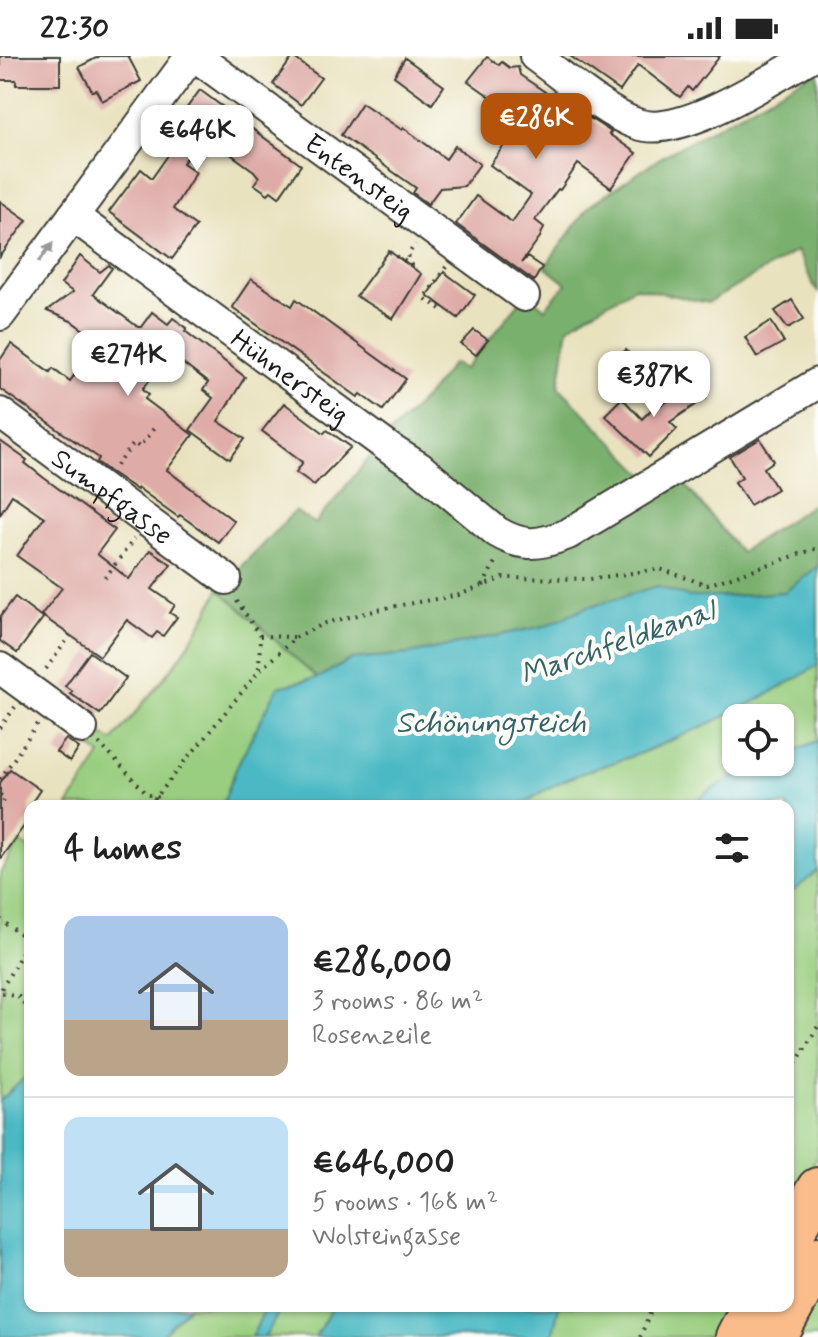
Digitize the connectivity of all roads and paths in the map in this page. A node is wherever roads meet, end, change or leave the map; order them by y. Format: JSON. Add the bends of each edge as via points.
{"nodes":[{"id":1,"x":193,"y":56,"type":"edge"},
{"id":2,"x":535,"y":56,"type":"edge"},
{"id":3,"x":812,"y":56,"type":"edge"},
{"id":4,"x":73,"y":216,"type":"junction"},
{"id":5,"x":427,"y":226,"type":"junction"},
{"id":6,"x":458,"y":248,"type":"junction"},
{"id":7,"x":390,"y":252,"type":"dead end"},
{"id":8,"x":524,"y":296,"type":"dead end"},
{"id":9,"x":446,"y":312,"type":"dead end"},
{"id":10,"x":0,"y":315,"type":"edge"},
{"id":11,"x":818,"y":383,"type":"edge"},
{"id":12,"x":0,"y":413,"type":"edge"},
{"id":13,"x":155,"y":427,"type":"dead end"},
{"id":14,"x":102,"y":488,"type":"junction"},
{"id":15,"x":148,"y":522,"type":"junction"},
{"id":16,"x":818,"y":548,"type":"edge"},
{"id":17,"x":105,"y":578,"type":"dead end"},
{"id":18,"x":226,"y":579,"type":"joint"},
{"id":19,"x":70,"y":636,"type":"dead end"},
{"id":20,"x":260,"y":636,"type":"junction"},
{"id":21,"x":296,"y":637,"type":"junction"},
{"id":22,"x":0,"y":668,"type":"edge"},
{"id":23,"x":259,"y":671,"type":"junction"},
{"id":24,"x":30,"y":690,"type":"junction"},
{"id":25,"x":39,"y":723,"type":"dead end"},
{"id":26,"x":82,"y":728,"type":"joint"},
{"id":27,"x":0,"y":779,"type":"edge"},
{"id":28,"x":0,"y":795,"type":"edge"},
{"id":29,"x":157,"y":797,"type":"junction"},
{"id":30,"x":154,"y":800,"type":"edge"},
{"id":31,"x":157,"y":800,"type":"edge"},
{"id":32,"x":3,"y":802,"type":"dead end"},
{"id":33,"x":0,"y":919,"type":"edge"},
{"id":34,"x":24,"y":936,"type":"edge"},
{"id":35,"x":24,"y":949,"type":"edge"},
{"id":36,"x":0,"y":992,"type":"edge"},
{"id":37,"x":24,"y":1004,"type":"edge"},
{"id":38,"x":818,"y":1026,"type":"edge"},
{"id":39,"x":794,"y":1067,"type":"edge"},
{"id":40,"x":818,"y":1189,"type":"edge"},
{"id":41,"x":794,"y":1231,"type":"edge"},
{"id":42,"x":818,"y":1258,"type":"edge"},
{"id":43,"x":794,"y":1303,"type":"edge"},
{"id":44,"x":650,"y":1312,"type":"edge"},
{"id":45,"x":750,"y":1312,"type":"edge"},
{"id":46,"x":789,"y":1312,"type":"edge"},
{"id":47,"x":640,"y":1337,"type":"edge"},
{"id":48,"x":737,"y":1337,"type":"edge"},
{"id":49,"x":776,"y":1337,"type":"edge"}],
"edges":[{"from":1,"to":4,"type":"street"},
{"from":1,"to":5,"type":"street","name":"Entensteig"},
{"from":2,"to":3,"type":"street","via":[[624,119],[658,129],[699,117]]},
{"from":10,"to":4,"type":"street","one_way":true},
{"from":4,"to":11,"type":"street","name":"Hühnersteig","via":[[420,468],[497,532],[528,545],[576,529]]},
{"from":5,"to":6,"type":"street","name":"Entensteig"},
{"from":5,"to":7,"type":"path","via":[[408,255],[411,265]]},
{"from":6,"to":8,"type":"street","name":"Entensteig"},
{"from":6,"to":9,"type":"path","via":[[424,298]]},
{"from":12,"to":14,"type":"street","name":"Sumpfgasse"},
{"from":13,"to":14,"type":"path","via":[[139,447],[134,443]]},
{"from":14,"to":15,"type":"street","name":"Sumpfgasse"},
{"from":15,"to":17,"type":"path"},
{"from":15,"to":18,"type":"street","name":"Sumpfgasse"},
{"from":16,"to":21,"type":"path","via":[[707,585],[660,569],[590,579],[503,578],[459,595],[326,623]]},
{"from":18,"to":20,"type":"path"},
{"from":19,"to":24,"type":"path"},
{"from":20,"to":21,"type":"path"},
{"from":20,"to":23,"type":"path"},
{"from":21,"to":23,"type":"path"},
{"from":22,"to":24,"type":"street"},
{"from":23,"to":29,"type":"path"},
{"from":24,"to":26,"type":"street"},
{"from":25,"to":27,"type":"path"},
{"from":26,"to":29,"type":"path","via":[[147,794]]},
{"from":28,"to":32,"type":"path"},
{"from":29,"to":30,"type":"path"},
{"from":29,"to":31,"type":"path"},
{"from":33,"to":34,"type":"path"},
{"from":35,"to":36,"type":"path"},
{"from":36,"to":37,"type":"path","via":[[18,996]]},
{"from":38,"to":39,"type":"path"},
{"from":40,"to":41,"type":"highway"},
{"from":42,"to":43,"type":"highway"},
{"from":44,"to":47,"type":"path"},
{"from":45,"to":48,"type":"highway"},
{"from":46,"to":49,"type":"highway"}]}
